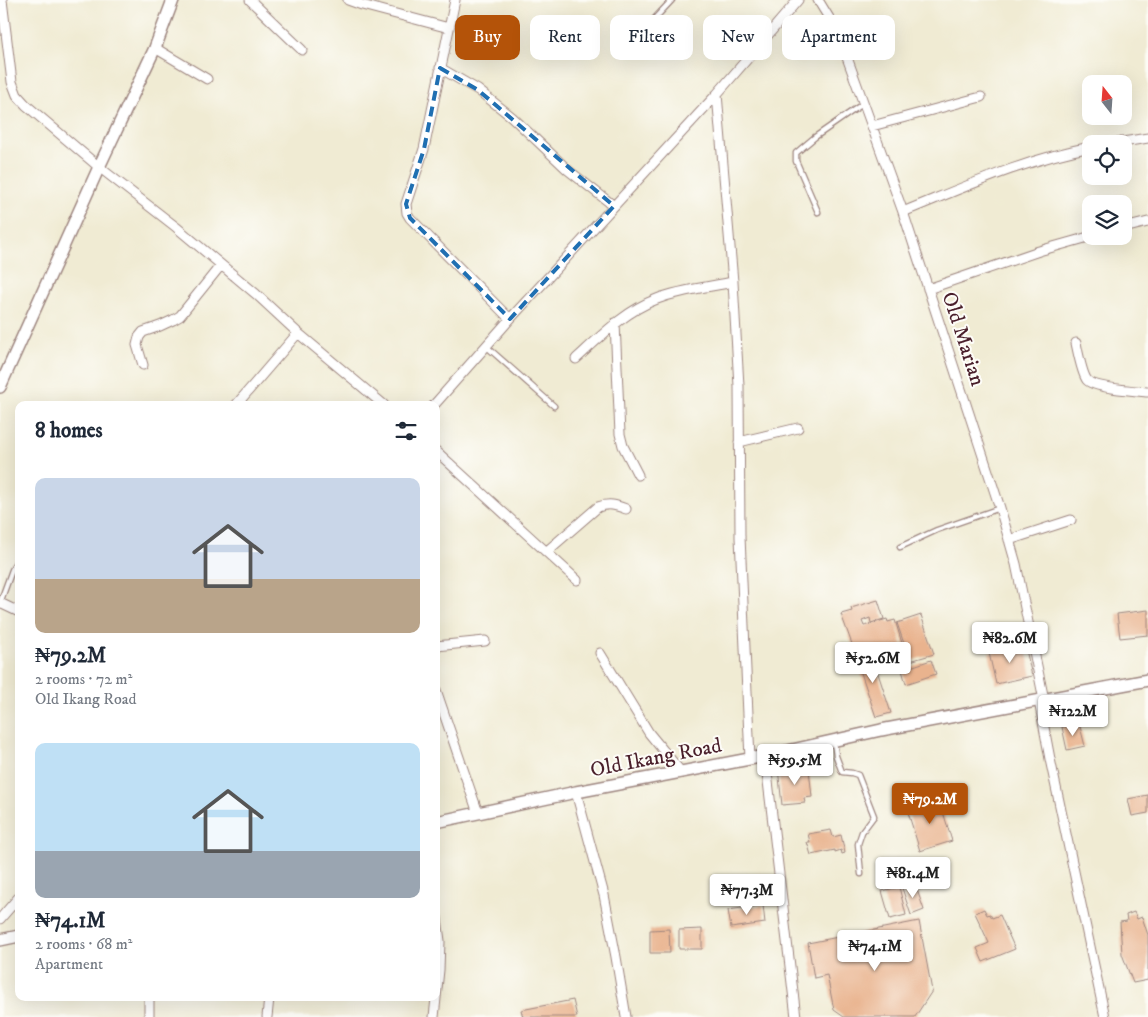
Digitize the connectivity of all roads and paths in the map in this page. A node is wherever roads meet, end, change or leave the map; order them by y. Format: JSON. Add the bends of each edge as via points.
{"nodes":[{"id":1,"x":2,"y":0,"type":"edge"},
{"id":2,"x":173,"y":0,"type":"edge"},
{"id":3,"x":250,"y":0,"type":"edge"},
{"id":4,"x":348,"y":0,"type":"edge"},
{"id":5,"x":455,"y":0,"type":"edge"},
{"id":6,"x":672,"y":0,"type":"edge"},
{"id":7,"x":798,"y":0,"type":"edge"},
{"id":8,"x":818,"y":0,"type":"edge"},
{"id":9,"x":658,"y":15,"type":"edge"},
{"id":10,"x":449,"y":28,"type":"junction"},
{"id":11,"x":155,"y":48,"type":"junction"},
{"id":12,"x":302,"y":50,"type":"dead end"},
{"id":13,"x":440,"y":68,"type":"junction"},
{"id":14,"x":207,"y":79,"type":"dead end"},
{"id":15,"x":717,"y":94,"type":"junction"},
{"id":16,"x":981,"y":96,"type":"dead end"},
{"id":17,"x":864,"y":104,"type":"junction"},
{"id":18,"x":872,"y":126,"type":"junction"},
{"id":19,"x":1148,"y":138,"type":"edge"},
{"id":20,"x":1132,"y":141,"type":"edge"},
{"id":21,"x":1082,"y":149,"type":"edge"},
{"id":22,"x":98,"y":167,"type":"junction"},
{"id":23,"x":614,"y":206,"type":"junction"},
{"id":24,"x":818,"y":212,"type":"dead end"},
{"id":25,"x":903,"y":212,"type":"junction"},
{"id":26,"x":1148,"y":222,"type":"edge"},
{"id":27,"x":1132,"y":226,"type":"edge"},
{"id":28,"x":1082,"y":239,"type":"edge"},
{"id":29,"x":221,"y":265,"type":"junction"},
{"id":30,"x":733,"y":282,"type":"junction"},
{"id":31,"x":928,"y":289,"type":"junction"},
{"id":32,"x":510,"y":318,"type":"junction"},
{"id":33,"x":615,"y":323,"type":"junction"},
{"id":34,"x":298,"y":333,"type":"junction"},
{"id":35,"x":1076,"y":343,"type":"dead end"},
{"id":36,"x":486,"y":346,"type":"junction"},
{"id":37,"x":576,"y":359,"type":"dead end"},
{"id":38,"x":143,"y":366,"type":"dead end"},
{"id":39,"x":0,"y":387,"type":"edge"},
{"id":40,"x":1148,"y":392,"type":"edge"},
{"id":41,"x":239,"y":401,"type":"edge"},
{"id":42,"x":379,"y":401,"type":"edge"},
{"id":43,"x":438,"y":401,"type":"edge"},
{"id":44,"x":554,"y":406,"type":"dead end"},
{"id":45,"x":798,"y":428,"type":"dead end"},
{"id":46,"x":739,"y":442,"type":"junction"},
{"id":47,"x":440,"y":455,"type":"edge"},
{"id":48,"x":638,"y":475,"type":"dead end"},
{"id":49,"x":1000,"y":508,"type":"junction"},
{"id":50,"x":626,"y":509,"type":"dead end"},
{"id":51,"x":1071,"y":520,"type":"dead end"},
{"id":52,"x":1009,"y":540,"type":"junction"},
{"id":53,"x":900,"y":546,"type":"dead end"},
{"id":54,"x":546,"y":552,"type":"junction"},
{"id":55,"x":15,"y":564,"type":"edge"},
{"id":56,"x":578,"y":580,"type":"dead end"},
{"id":57,"x":0,"y":603,"type":"edge"},
{"id":58,"x":15,"y":610,"type":"edge"},
{"id":59,"x":485,"y":641,"type":"dead end"},
{"id":60,"x":440,"y":646,"type":"edge"},
{"id":61,"x":600,"y":653,"type":"dead end"},
{"id":62,"x":1148,"y":680,"type":"edge"},
{"id":63,"x":1042,"y":700,"type":"junction"},
{"id":64,"x":440,"y":702,"type":"edge"},
{"id":65,"x":834,"y":741,"type":"junction"},
{"id":66,"x":765,"y":756,"type":"junction"},
{"id":67,"x":750,"y":759,"type":"junction"},
{"id":68,"x":681,"y":772,"type":"junction"},
{"id":69,"x":576,"y":792,"type":"junction"},
{"id":70,"x":478,"y":813,"type":"junction"},
{"id":71,"x":440,"y":821,"type":"edge"},
{"id":72,"x":861,"y":874,"type":"dead end"},
{"id":73,"x":15,"y":902,"type":"edge"},
{"id":74,"x":0,"y":919,"type":"edge"},
{"id":75,"x":15,"y":937,"type":"edge"},
{"id":76,"x":0,"y":940,"type":"edge"},
{"id":77,"x":440,"y":941,"type":"edge"},
{"id":78,"x":440,"y":960,"type":"edge"},
{"id":79,"x":149,"y":1001,"type":"edge"},
{"id":80,"x":269,"y":1001,"type":"edge"},
{"id":81,"x":436,"y":1001,"type":"edge"},
{"id":82,"x":149,"y":1016,"type":"edge"},
{"id":83,"x":267,"y":1017,"type":"edge"},
{"id":84,"x":434,"y":1017,"type":"edge"},
{"id":85,"x":626,"y":1017,"type":"edge"},
{"id":86,"x":796,"y":1017,"type":"edge"},
{"id":87,"x":1105,"y":1017,"type":"edge"}],
"edges":[{"from":1,"to":22,"type":"street","via":[[9,69],[17,95]]},
{"from":2,"to":11,"type":"street"},
{"from":3,"to":12,"type":"street"},
{"from":4,"to":10,"type":"street"},
{"from":5,"to":10,"type":"street"},
{"from":6,"to":9,"type":"lane"},
{"from":7,"to":15,"type":"street"},
{"from":8,"to":17,"type":"street","name":"Old Marian","via":[[834,26]]},
{"from":10,"to":13,"type":"street"},
{"from":11,"to":14,"type":"street"},
{"from":11,"to":22,"type":"street"},
{"from":13,"to":23,"type":"street","via":[[478,90]]},
{"from":13,"to":32,"type":"street","via":[[424,149],[406,204],[407,213]]},
{"from":15,"to":23,"type":"street"},
{"from":15,"to":30,"type":"street"},
{"from":16,"to":18,"type":"street"},
{"from":17,"to":18,"type":"street","name":"Old Marian"},
{"from":17,"to":24,"type":"lane","via":[[796,153],[796,161]]},
{"from":18,"to":25,"type":"street","name":"Old Marian"},
{"from":19,"to":20,"type":"street"},
{"from":21,"to":25,"type":"street","via":[[993,175]]},
{"from":22,"to":29,"type":"street"},
{"from":22,"to":39,"type":"street"},
{"from":23,"to":32,"type":"street"},
{"from":25,"to":31,"type":"street","name":"Old Marian"},
{"from":26,"to":27,"type":"street"},
{"from":28,"to":31,"type":"street"},
{"from":29,"to":34,"type":"street"},
{"from":29,"to":38,"type":"street","via":[[180,316],[143,332],[139,337],[137,345]]},
{"from":30,"to":33,"type":"street","via":[[656,299]]},
{"from":30,"to":46,"type":"street","via":[[740,386]]},
{"from":31,"to":49,"type":"street","name":"Old Marian"},
{"from":32,"to":36,"type":"street"},
{"from":33,"to":37,"type":"street"},
{"from":33,"to":48,"type":"street","via":[[620,434]]},
{"from":34,"to":41,"type":"street"},
{"from":34,"to":42,"type":"street"},
{"from":35,"to":40,"type":"street","via":[[1090,383]]},
{"from":36,"to":43,"type":"street"},
{"from":36,"to":44,"type":"lane"},
{"from":45,"to":46,"type":"street"},
{"from":46,"to":67,"type":"street"},
{"from":47,"to":54,"type":"street"},
{"from":49,"to":52,"type":"street","name":"Old Marian"},
{"from":49,"to":53,"type":"lane"},
{"from":50,"to":54,"type":"street","via":[[606,504],[598,507]]},
{"from":51,"to":52,"type":"street"},
{"from":52,"to":63,"type":"street","name":"Old Marian"},
{"from":54,"to":56,"type":"street"},
{"from":55,"to":57,"type":"lane"},
{"from":57,"to":58,"type":"street"},
{"from":59,"to":60,"type":"street"},
{"from":61,"to":68,"type":"street","via":[[649,734]]},
{"from":62,"to":63,"type":"street","name":"Old Ikang Road"},
{"from":63,"to":65,"type":"street","name":"Old Ikang Road"},
{"from":63,"to":87,"type":"street","name":"Old Marian","via":[[1050,759]]},
{"from":64,"to":70,"type":"street"},
{"from":65,"to":66,"type":"street","name":"Old Ikang Road"},
{"from":65,"to":72,"type":"lane","via":[[842,772],[858,776],[874,816],[858,844]]},
{"from":66,"to":67,"type":"street","name":"Old Ikang Road"},
{"from":66,"to":86,"type":"street"},
{"from":67,"to":68,"type":"street","name":"Old Ikang Road"},
{"from":68,"to":69,"type":"street","name":"Old Ikang Road"},
{"from":69,"to":70,"type":"street","name":"Old Ikang Road"},
{"from":69,"to":85,"type":"street","via":[[604,895]]},
{"from":70,"to":71,"type":"street","name":"Old Ikang Road"},
{"from":73,"to":74,"type":"street"},
{"from":75,"to":76,"type":"street"},
{"from":77,"to":78,"type":"street"},
{"from":79,"to":82,"type":"street"},
{"from":80,"to":83,"type":"street"},
{"from":81,"to":84,"type":"street"}]}
